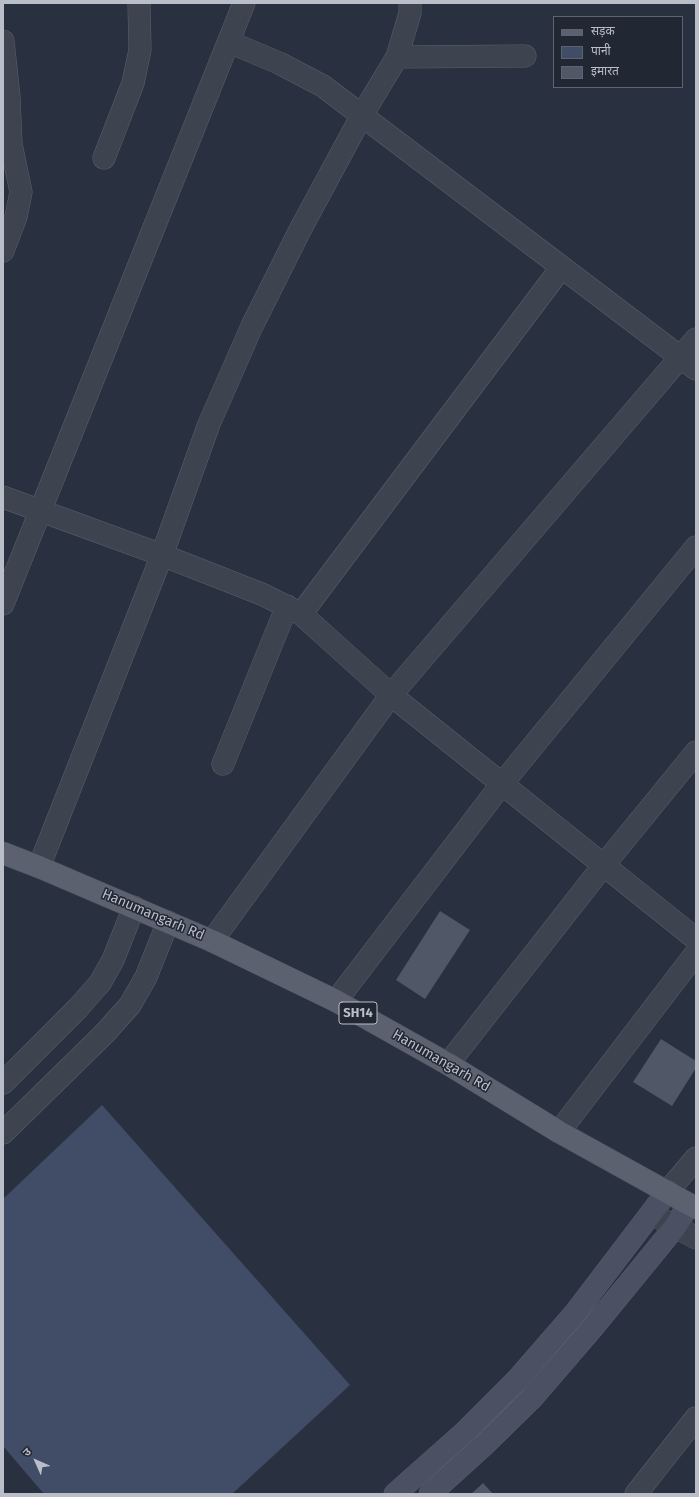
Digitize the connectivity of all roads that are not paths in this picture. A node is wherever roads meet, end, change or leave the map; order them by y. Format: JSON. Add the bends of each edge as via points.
{"nodes":[{"id":1,"x":139,"y":3,"type":"edge"},
{"id":2,"x":244,"y":3,"type":"edge"},
{"id":3,"x":410,"y":3,"type":"edge"},
{"id":4,"x":3,"y":41,"type":"edge"},
{"id":5,"x":229,"y":42,"type":"junction"},
{"id":6,"x":525,"y":56,"type":"dead end"},
{"id":7,"x":397,"y":57,"type":"junction"},
{"id":8,"x":362,"y":115,"type":"junction"},
{"id":9,"x":104,"y":158,"type":"dead end"},
{"id":10,"x":3,"y":251,"type":"edge"},
{"id":11,"x":561,"y":268,"type":"junction"},
{"id":12,"x":696,"y":339,"type":"edge"},
{"id":13,"x":689,"y":364,"type":"edge"},
{"id":14,"x":3,"y":498,"type":"edge"},
{"id":15,"x":40,"y":511,"type":"junction"},
{"id":16,"x":696,"y":547,"type":"edge"},
{"id":17,"x":162,"y":555,"type":"junction"},
{"id":18,"x":3,"y":604,"type":"edge"},
{"id":19,"x":294,"y":610,"type":"junction"},
{"id":20,"x":391,"y":695,"type":"junction"},
{"id":21,"x":696,"y":752,"type":"edge"},
{"id":22,"x":223,"y":764,"type":"dead end"},
{"id":23,"x":501,"y":785,"type":"junction"},
{"id":24,"x":3,"y":853,"type":"edge"},
{"id":25,"x":603,"y":866,"type":"junction"},
{"id":26,"x":40,"y":867,"type":"junction"},
{"id":27,"x":134,"y":907,"type":"junction"},
{"id":28,"x":168,"y":922,"type":"junction"},
{"id":29,"x":696,"y":939,"type":"edge"},
{"id":30,"x":212,"y":941,"type":"junction"},
{"id":31,"x":696,"y":953,"type":"edge"},
{"id":32,"x":336,"y":1001,"type":"junction"},
{"id":33,"x":448,"y":1064,"type":"junction"},
{"id":34,"x":3,"y":1083,"type":"edge"},
{"id":35,"x":559,"y":1132,"type":"junction"},
{"id":36,"x":3,"y":1133,"type":"edge"},
{"id":37,"x":695,"y":1161,"type":"edge"},
{"id":38,"x":668,"y":1191,"type":"junction"},
{"id":39,"x":693,"y":1206,"type":"edge"},
{"id":40,"x":652,"y":1214,"type":"junction"},
{"id":41,"x":675,"y":1227,"type":"junction"},
{"id":42,"x":696,"y":1238,"type":"edge"},
{"id":43,"x":696,"y":1418,"type":"edge"},
{"id":44,"x":395,"y":1494,"type":"edge"},
{"id":45,"x":430,"y":1494,"type":"edge"},
{"id":46,"x":636,"y":1494,"type":"edge"}],
"edges":[{"from":1,"to":9,"type":"street","via":[[140,50],[133,83]]},
{"from":2,"to":5,"type":"street"},
{"from":3,"to":7,"type":"street","via":[[410,13]]},
{"from":4,"to":10,"type":"street","via":[[11,144],[21,192],[16,217]]},
{"from":5,"to":8,"type":"street","via":[[279,63],[323,86]]},
{"from":5,"to":15,"type":"street"},
{"from":6,"to":7,"type":"street"},
{"from":7,"to":8,"type":"street"},
{"from":8,"to":11,"type":"street"},
{"from":8,"to":17,"type":"street","via":[[252,326],[209,424]]},
{"from":11,"to":13,"type":"street"},
{"from":11,"to":19,"type":"street"},
{"from":12,"to":13,"type":"street"},
{"from":13,"to":20,"type":"street"},
{"from":14,"to":15,"type":"street"},
{"from":15,"to":17,"type":"street"},
{"from":15,"to":18,"type":"street"},
{"from":16,"to":23,"type":"street"},
{"from":17,"to":19,"type":"street","via":[[264,595]]},
{"from":17,"to":26,"type":"street"},
{"from":19,"to":20,"type":"street"},
{"from":19,"to":22,"type":"street"},
{"from":20,"to":23,"type":"street"},
{"from":20,"to":30,"type":"street"},
{"from":21,"to":25,"type":"street"},
{"from":23,"to":25,"type":"street"},
{"from":23,"to":32,"type":"street"},
{"from":24,"to":26,"type":"main road","name":"Hanumangarh Rd","number":"SH14"},
{"from":25,"to":29,"type":"street"},
{"from":25,"to":33,"type":"street"},
{"from":26,"to":27,"type":"main road","name":"Hanumangarh Rd","number":"SH14"},
{"from":27,"to":28,"type":"main road","name":"Hanumangarh Rd","number":"SH14"},
{"from":27,"to":34,"type":"street","via":[[113,960],[100,983]]},
{"from":28,"to":30,"type":"main road","name":"Hanumangarh Rd","number":"SH14"},
{"from":28,"to":36,"type":"street","via":[[146,977],[130,1005]]},
{"from":30,"to":32,"type":"main road","name":"Hanumangarh Rd","number":"SH14"},
{"from":31,"to":35,"type":"street"},
{"from":32,"to":33,"type":"main road","name":"Hanumangarh Rd","number":"SH14"},
{"from":33,"to":35,"type":"main road","name":"Hanumangarh Rd","number":"SH14"},
{"from":35,"to":38,"type":"main road","name":"Hanumangarh Rd","number":"SH14"},
{"from":37,"to":38,"type":"street"},
{"from":38,"to":39,"type":"main road","name":"Hanumangarh Rd","number":"SH14"},
{"from":38,"to":40,"type":"main road"},
{"from":39,"to":41,"type":"main road"},
{"from":40,"to":41,"type":"street"},
{"from":40,"to":44,"type":"main road","via":[[576,1312],[516,1381],[467,1430]]},
{"from":41,"to":42,"type":"street"},
{"from":41,"to":45,"type":"main road","via":[[533,1397]]},
{"from":43,"to":46,"type":"street"}]}
